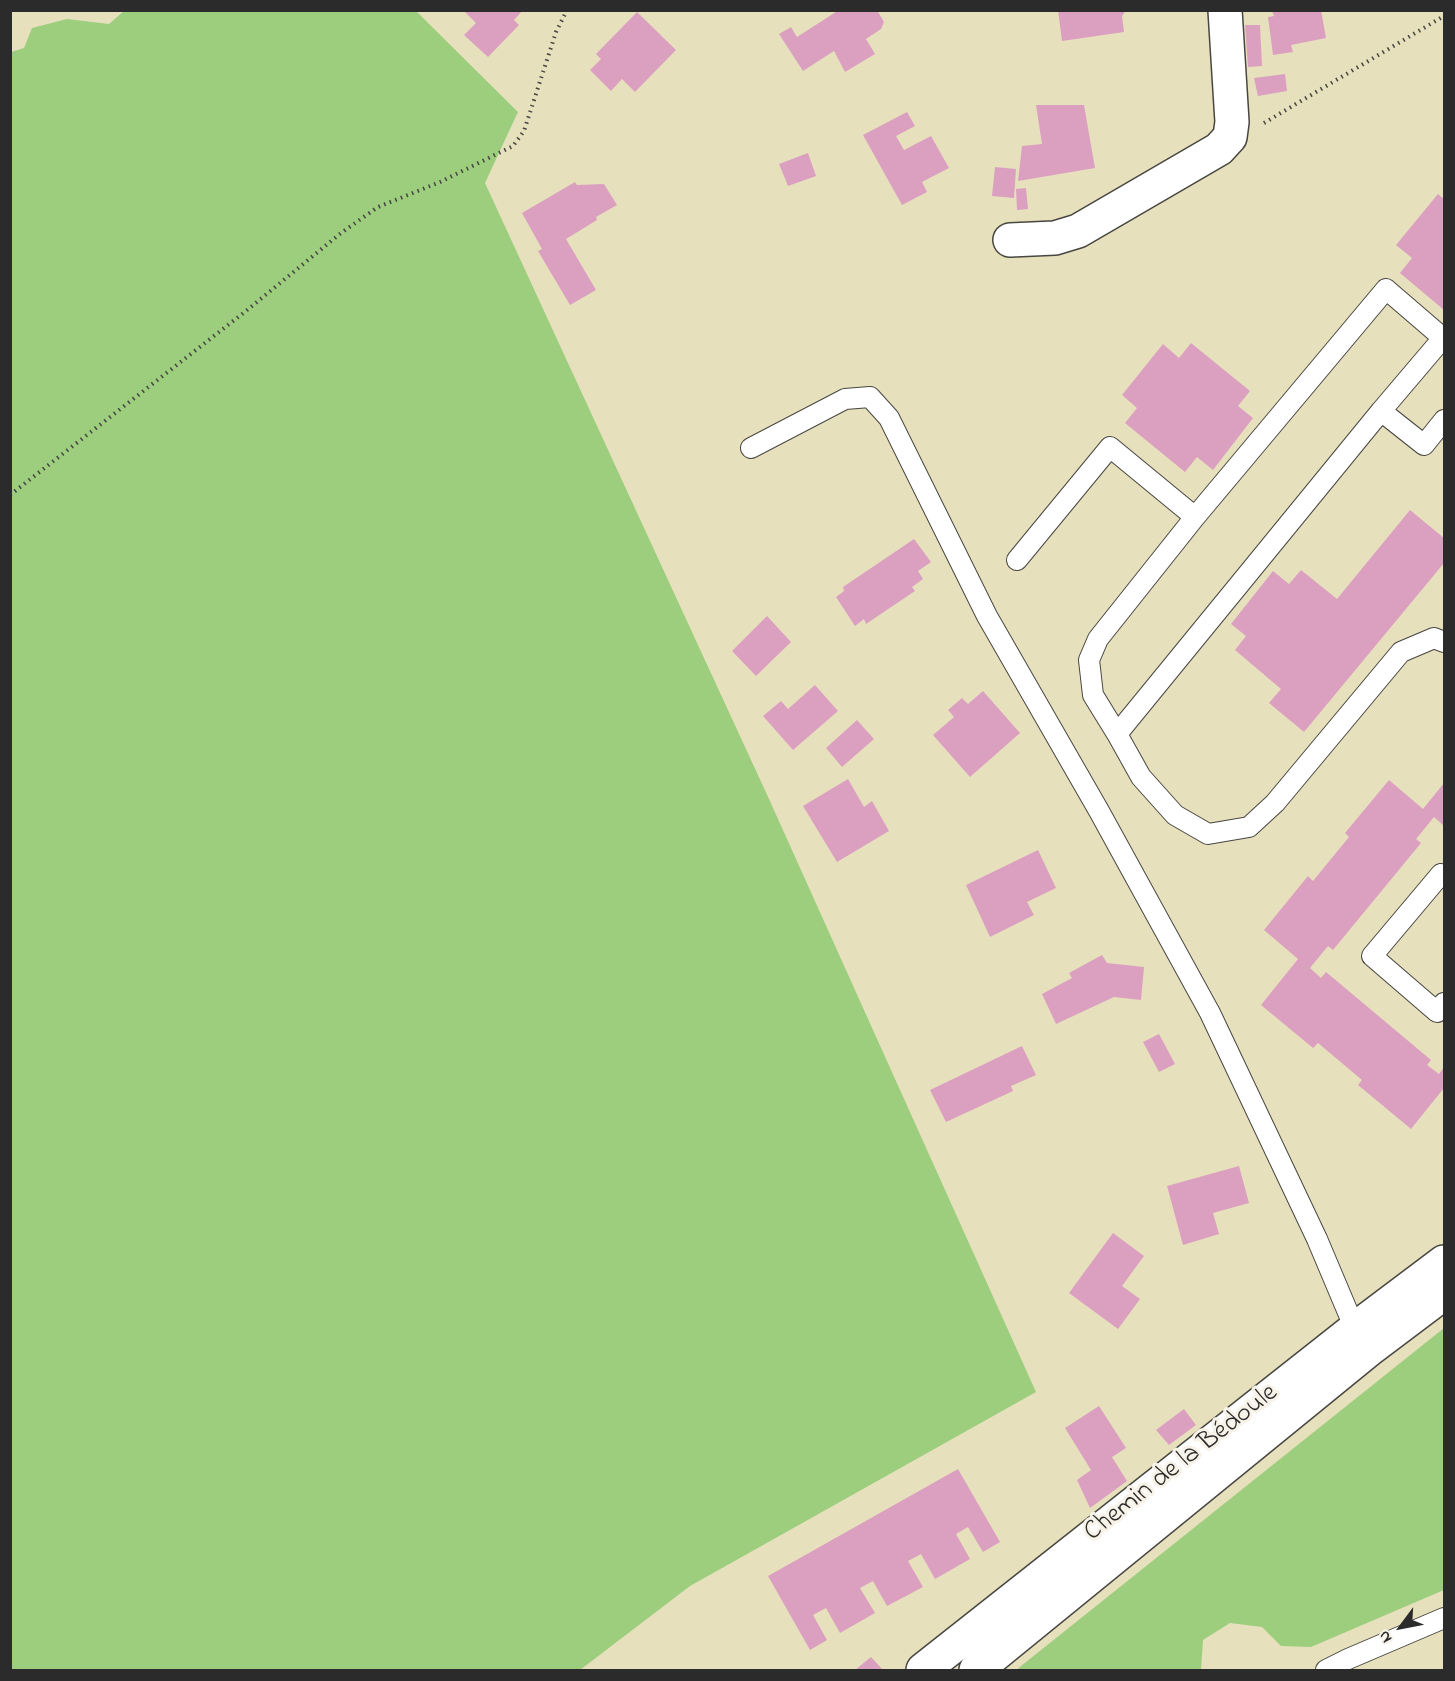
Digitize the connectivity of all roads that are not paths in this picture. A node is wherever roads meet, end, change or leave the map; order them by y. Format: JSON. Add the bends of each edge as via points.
{"nodes":[{"id":1,"x":1225,"y":10,"type":"edge"},
{"id":2,"x":1010,"y":240,"type":"dead end"},
{"id":3,"x":1381,"y":411,"type":"junction"},
{"id":4,"x":1444,"y":420,"type":"edge"},
{"id":5,"x":751,"y":448,"type":"dead end"},
{"id":6,"x":1196,"y":517,"type":"junction"},
{"id":7,"x":1017,"y":560,"type":"dead end"},
{"id":8,"x":1444,"y":642,"type":"edge"},
{"id":9,"x":1117,"y":734,"type":"junction"},
{"id":10,"x":1444,"y":876,"type":"edge"},
{"id":11,"x":1444,"y":1003,"type":"edge"},
{"id":12,"x":1444,"y":1262,"type":"edge"},
{"id":13,"x":1444,"y":1293,"type":"edge"},
{"id":14,"x":1355,"y":1329,"type":"junction"},
{"id":15,"x":1444,"y":1618,"type":"edge"},
{"id":16,"x":923,"y":1671,"type":"edge"},
{"id":17,"x":976,"y":1671,"type":"edge"},
{"id":18,"x":1326,"y":1671,"type":"edge"}],
"edges":[{"from":1,"to":2,"type":"street","via":[[1232,123],[1230,137],[1219,149],[1078,231],[1055,238]]},
{"from":3,"to":4,"type":"lane","via":[[1424,445]]},
{"from":3,"to":6,"type":"lane","via":[[1443,338],[1386,289]]},
{"from":3,"to":9,"type":"lane"},
{"from":5,"to":14,"type":"lane","via":[[845,399],[870,397],[889,418],[987,616],[1210,1013]]},
{"from":6,"to":7,"type":"lane","via":[[1110,447]]},
{"from":6,"to":9,"type":"lane","via":[[1098,639],[1089,660],[1093,695]]},
{"from":8,"to":9,"type":"lane","via":[[1434,638],[1401,652],[1275,803],[1249,827],[1208,834],[1174,814],[1141,777]]},
{"from":10,"to":11,"type":"lane","via":[[1372,956],[1437,1012]]},
{"from":12,"to":14,"type":"street","name":"Chemin de la Bédoule"},
{"from":13,"to":17,"type":"street","name":"Chemin de la Bédoule","via":[[1371,1348]]},
{"from":14,"to":16,"type":"street","name":"Chemin de la Bédoule"},
{"from":15,"to":18,"type":"lane"}]}
